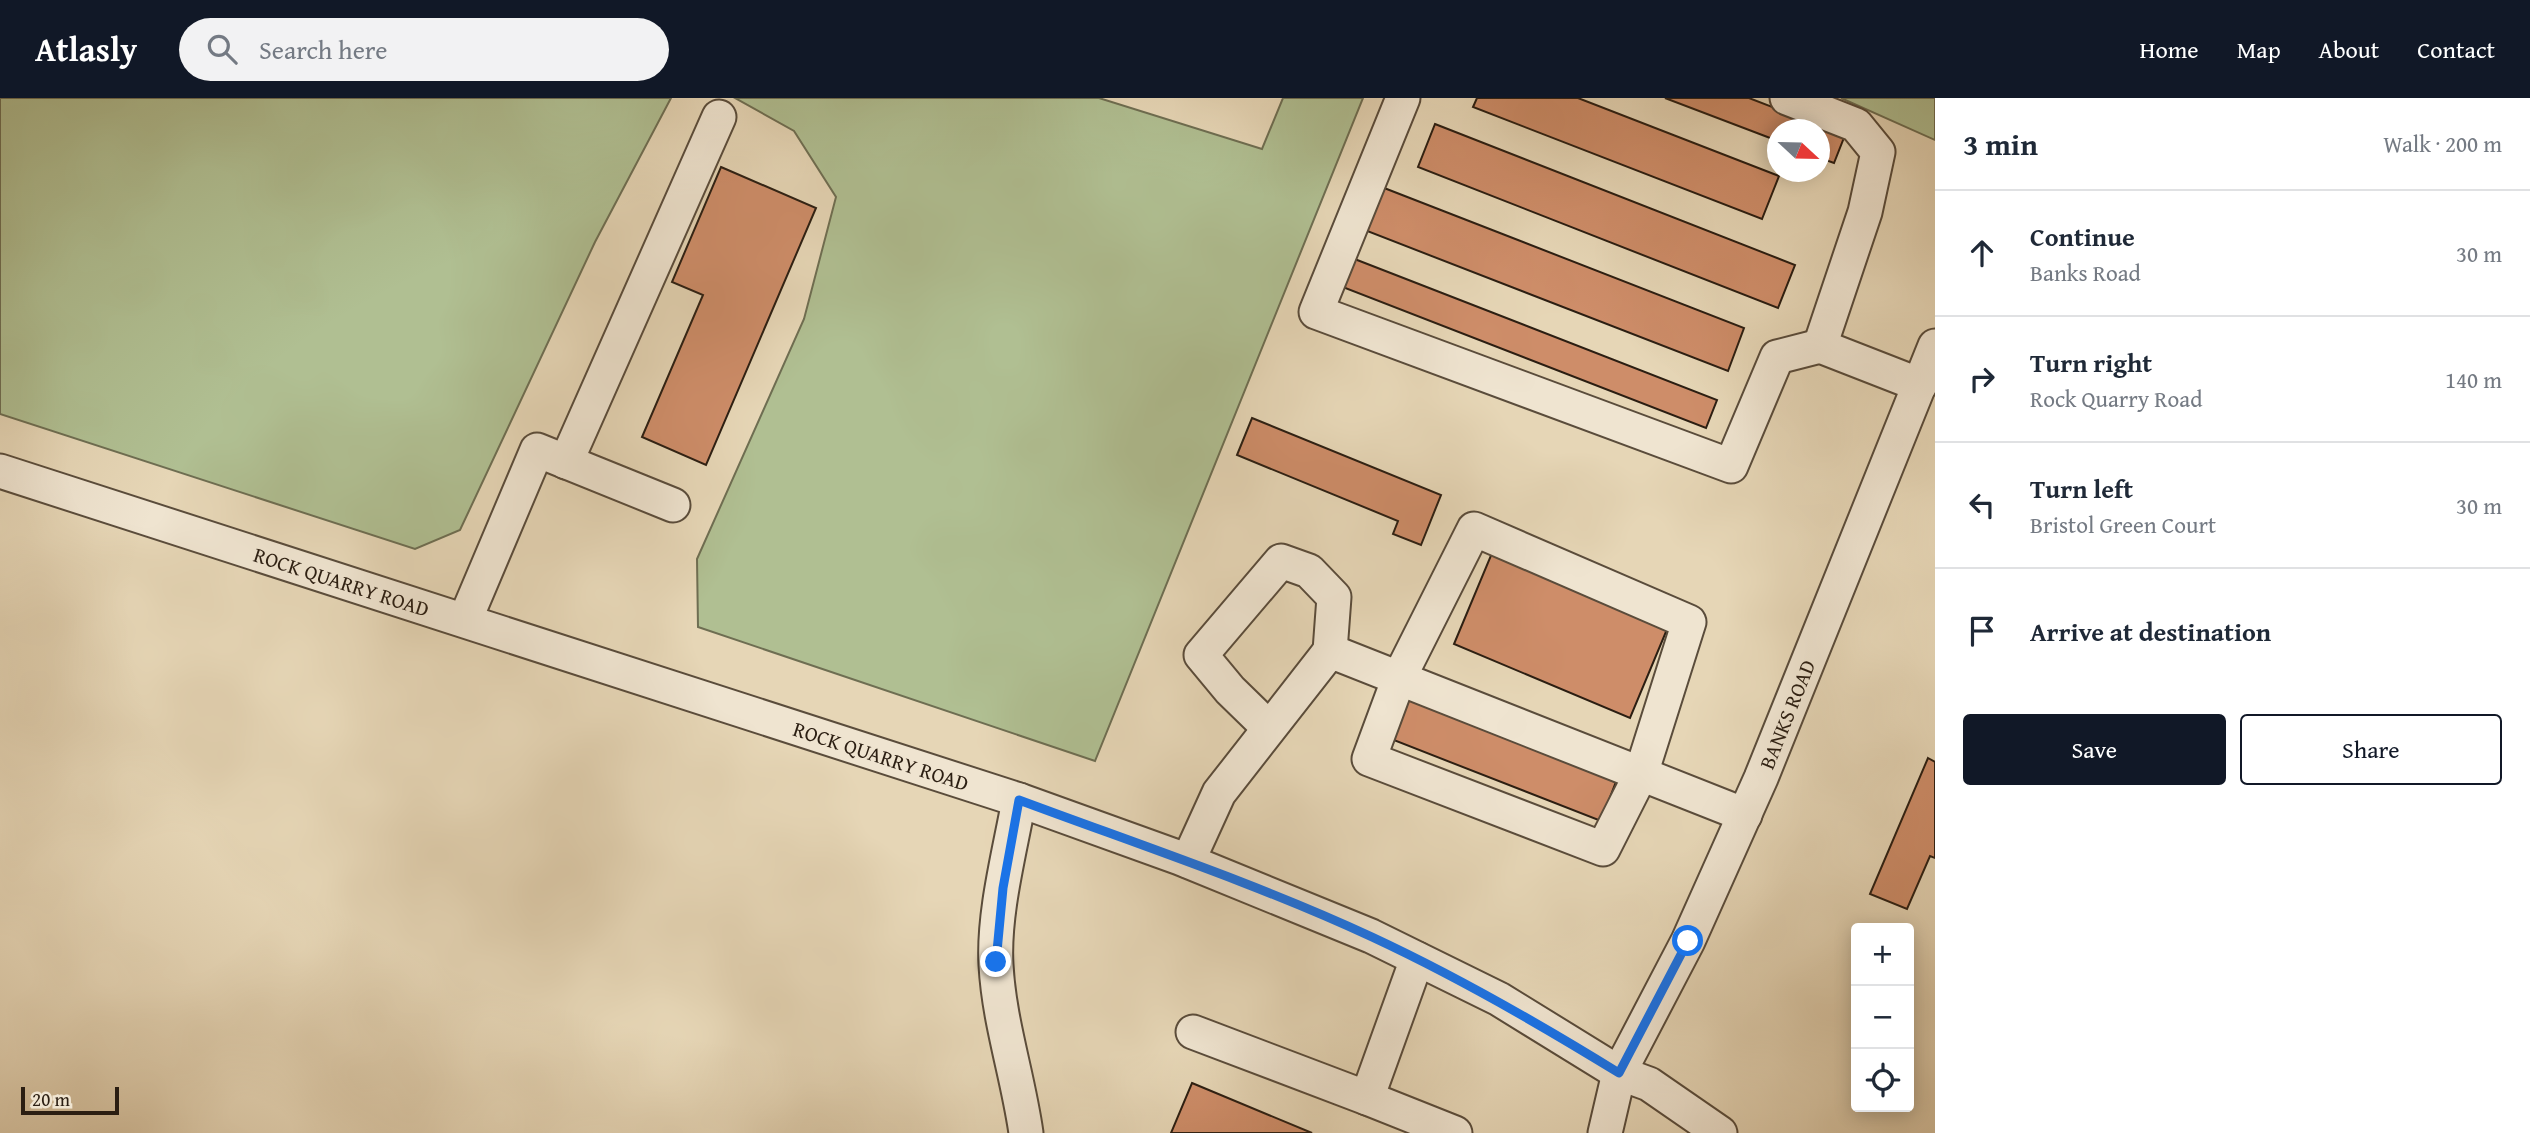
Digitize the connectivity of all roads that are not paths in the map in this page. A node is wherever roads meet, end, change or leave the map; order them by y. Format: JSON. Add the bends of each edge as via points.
{"nodes":[{"id":1,"x":1402,"y":98,"type":"edge"},
{"id":2,"x":1787,"y":98,"type":"edge"},
{"id":3,"x":719,"y":117,"type":"dead end"},
{"id":4,"x":1820,"y":346,"type":"junction"},
{"id":5,"x":1929,"y":365,"type":"edge"},
{"id":6,"x":566,"y":462,"type":"junction"},
{"id":7,"x":0,"y":471,"type":"edge"},
{"id":8,"x":673,"y":505,"type":"dead end"},
{"id":9,"x":465,"y":620,"type":"junction"},
{"id":10,"x":1330,"y":651,"type":"junction"},
{"id":11,"x":1399,"y":678,"type":"junction"},
{"id":12,"x":1269,"y":728,"type":"junction"},
{"id":13,"x":1641,"y":774,"type":"junction"},
{"id":14,"x":1019,"y":800,"type":"junction"},
{"id":15,"x":1745,"y":815,"type":"junction"},
{"id":16,"x":1188,"y":861,"type":"junction"},
{"id":17,"x":1417,"y":959,"type":"junction"},
{"id":18,"x":1193,"y":1032,"type":"dead end"},
{"id":19,"x":1619,"y":1073,"type":"junction"},
{"id":20,"x":1367,"y":1098,"type":"junction"},
{"id":21,"x":1026,"y":1133,"type":"edge"},
{"id":22,"x":1455,"y":1133,"type":"edge"},
{"id":23,"x":1605,"y":1133,"type":"edge"},
{"id":24,"x":1720,"y":1133,"type":"edge"}],
"edges":[{"from":1,"to":4,"type":"street","via":[[1316,312],[1731,466],[1777,357]]},
{"from":2,"to":4,"type":"street","via":[[1856,125],[1878,152],[1865,212]]},
{"from":3,"to":6,"type":"street"},
{"from":4,"to":5,"type":"street"},
{"from":5,"to":15,"type":"street","name":"BANKS ROAD"},
{"from":6,"to":8,"type":"street"},
{"from":6,"to":9,"type":"street","via":[[537,450]]},
{"from":7,"to":9,"type":"street","name":"ROCK QUARRY ROAD"},
{"from":9,"to":14,"type":"street","name":"ROCK QUARRY ROAD"},
{"from":10,"to":11,"type":"street"},
{"from":10,"to":12,"type":"street"},
{"from":10,"to":12,"type":"street","via":[[1334,597],[1309,571],[1281,561],[1201,655]]},
{"from":11,"to":13,"type":"street"},
{"from":11,"to":13,"type":"street","via":[[1368,759],[1603,849]]},
{"from":11,"to":13,"type":"street","via":[[1474,529],[1689,622]]},
{"from":12,"to":16,"type":"street","via":[[1219,793]]},
{"from":13,"to":15,"type":"street"},
{"from":14,"to":16,"type":"street","name":"ROCK QUARRY ROAD"},
{"from":14,"to":21,"type":"street","via":[[996,962],[1002,1021]]},
{"from":15,"to":19,"type":"street","name":"BANKS ROAD","via":[[1688,941]]},
{"from":16,"to":17,"type":"street","name":"ROCK QUARRY ROAD"},
{"from":17,"to":19,"type":"street","name":"ROCK QUARRY ROAD","via":[[1499,999]]},
{"from":17,"to":20,"type":"street"},
{"from":18,"to":20,"type":"street"},
{"from":19,"to":23,"type":"street","name":"BANKS ROAD"},
{"from":19,"to":24,"type":"street","name":"ROCK QUARRY ROAD","via":[[1649,1084]]},
{"from":20,"to":22,"type":"street"}]}
